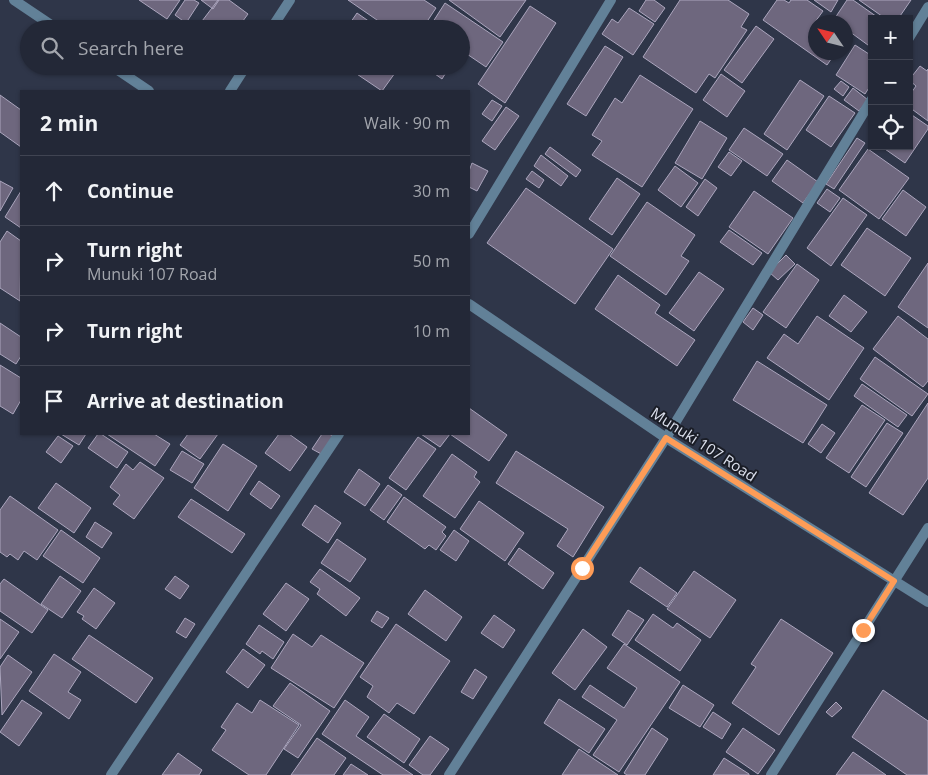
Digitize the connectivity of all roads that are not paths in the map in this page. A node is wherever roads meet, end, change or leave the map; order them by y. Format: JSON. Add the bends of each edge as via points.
{"nodes":[{"id":1,"x":14,"y":0,"type":"edge"},
{"id":2,"x":290,"y":0,"type":"edge"},
{"id":3,"x":611,"y":0,"type":"edge"},
{"id":4,"x":928,"y":8,"type":"edge"},
{"id":5,"x":44,"y":20,"type":"edge"},
{"id":6,"x":277,"y":20,"type":"edge"},
{"id":7,"x":913,"y":32,"type":"edge"},
{"id":8,"x":125,"y":75,"type":"edge"},
{"id":9,"x":240,"y":75,"type":"edge"},
{"id":10,"x":148,"y":90,"type":"edge"},
{"id":11,"x":231,"y":90,"type":"edge"},
{"id":12,"x":868,"y":105,"type":"edge"},
{"id":13,"x":470,"y":232,"type":"edge"},
{"id":14,"x":470,"y":305,"type":"edge"},
{"id":15,"x":338,"y":435,"type":"edge"},
{"id":16,"x":666,"y":438,"type":"junction"},
{"id":17,"x":928,"y":528,"type":"edge"},
{"id":18,"x":894,"y":581,"type":"junction"},
{"id":19,"x":928,"y":602,"type":"edge"},
{"id":20,"x":112,"y":775,"type":"edge"},
{"id":21,"x":449,"y":775,"type":"edge"},
{"id":22,"x":771,"y":775,"type":"edge"}],
"edges":[{"from":1,"to":5,"type":"street"},
{"from":2,"to":6,"type":"street"},
{"from":3,"to":13,"type":"street"},
{"from":4,"to":7,"type":"street"},
{"from":8,"to":10,"type":"street"},
{"from":9,"to":11,"type":"street"},
{"from":12,"to":16,"type":"street"},
{"from":14,"to":16,"type":"street","name":"Munuki 107 Road"},
{"from":15,"to":20,"type":"street"},
{"from":16,"to":18,"type":"street","name":"Munuki 107 Road"},
{"from":16,"to":21,"type":"street"},
{"from":17,"to":18,"type":"street"},
{"from":18,"to":19,"type":"street","name":"Munuki 107 Road"},
{"from":18,"to":22,"type":"street"}]}
